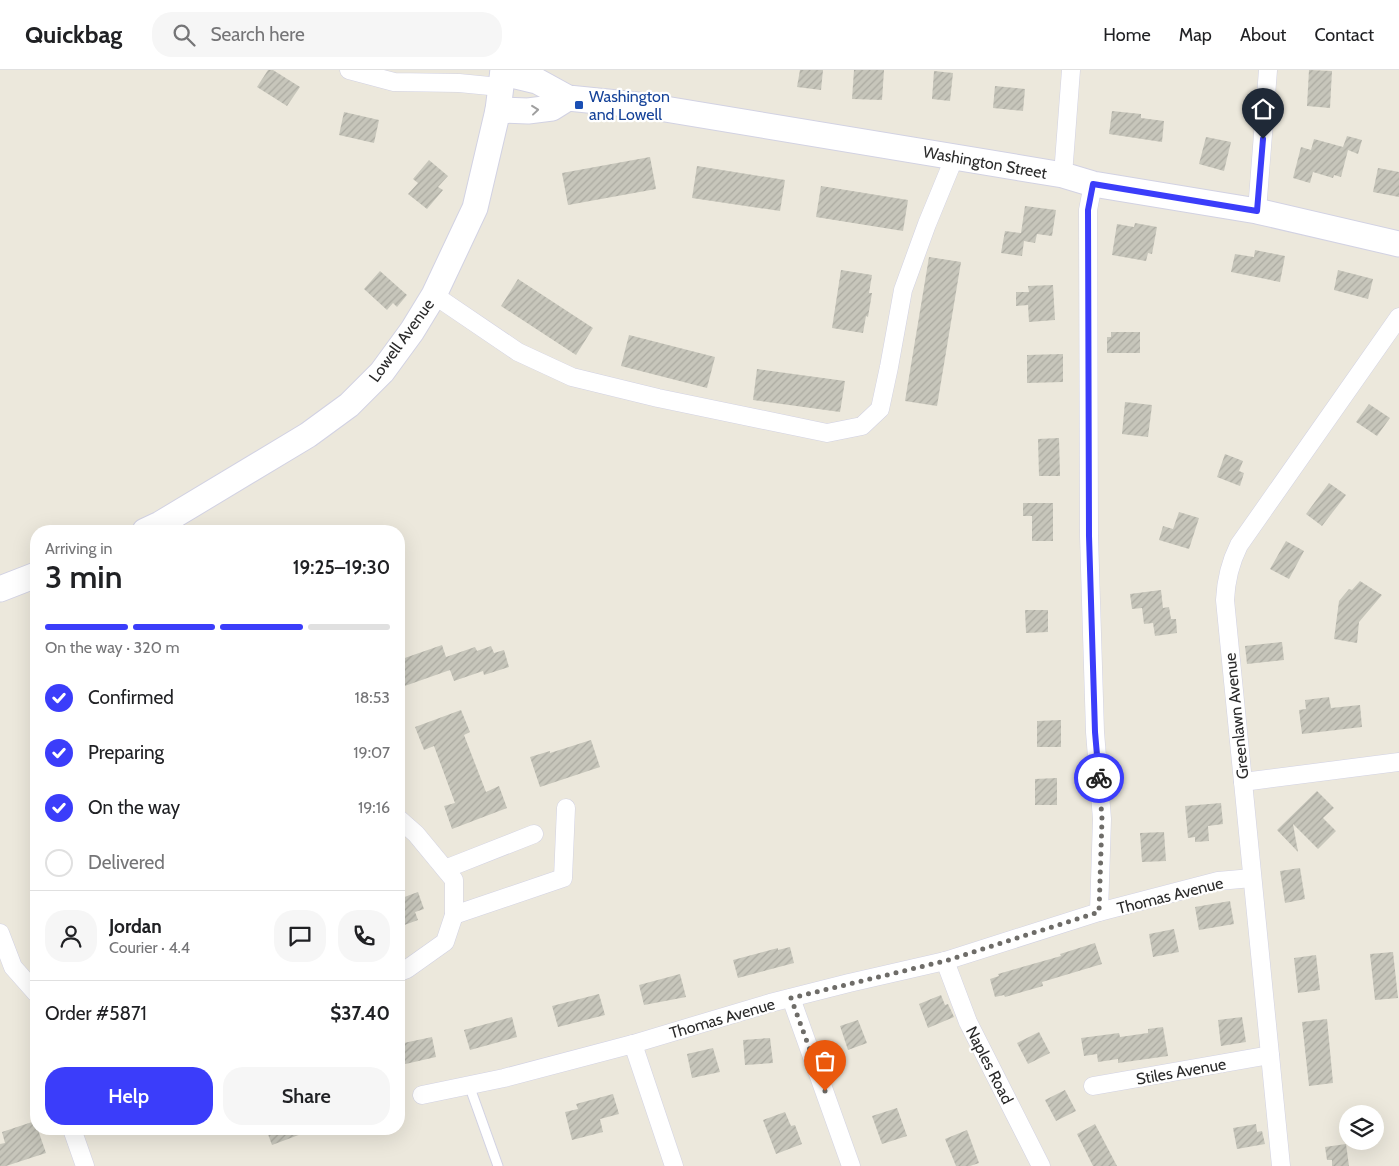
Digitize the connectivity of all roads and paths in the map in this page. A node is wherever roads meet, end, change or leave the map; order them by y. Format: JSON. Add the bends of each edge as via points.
{"nodes":[{"id":1,"x":349,"y":70,"type":"edge"},
{"id":2,"x":1071,"y":70,"type":"edge"},
{"id":3,"x":1268,"y":70,"type":"edge"},
{"id":4,"x":501,"y":85,"type":"edge"},
{"id":5,"x":568,"y":98,"type":"junction"},
{"id":6,"x":955,"y":156,"type":"junction"},
{"id":7,"x":1062,"y":175,"type":"junction"},
{"id":8,"x":1093,"y":184,"type":"junction"},
{"id":9,"x":1257,"y":211,"type":"junction"},
{"id":10,"x":1399,"y":244,"type":"edge"},
{"id":11,"x":434,"y":295,"type":"junction"},
{"id":12,"x":1399,"y":317,"type":"edge"},
{"id":13,"x":162,"y":525,"type":"edge"},
{"id":14,"x":30,"y":577,"type":"edge"},
{"id":15,"x":0,"y":589,"type":"edge"},
{"id":16,"x":1399,"y":762,"type":"edge"},
{"id":17,"x":1243,"y":782,"type":"junction"},
{"id":18,"x":566,"y":808,"type":"dead end"},
{"id":19,"x":405,"y":824,"type":"edge"},
{"id":20,"x":534,"y":834,"type":"dead end"},
{"id":21,"x":444,"y":869,"type":"junction"},
{"id":22,"x":1252,"y":878,"type":"junction"},
{"id":23,"x":1099,"y":912,"type":"junction"},
{"id":24,"x":454,"y":915,"type":"junction"},
{"id":25,"x":0,"y":933,"type":"edge"},
{"id":26,"x":945,"y":961,"type":"junction"},
{"id":27,"x":405,"y":969,"type":"edge"},
{"id":28,"x":6,"y":970,"type":"edge"},
{"id":29,"x":30,"y":982,"type":"edge"},
{"id":30,"x":791,"y":998,"type":"junction"},
{"id":31,"x":633,"y":1044,"type":"junction"},
{"id":32,"x":1270,"y":1055,"type":"junction"},
{"id":33,"x":469,"y":1085,"type":"junction"},
{"id":34,"x":1092,"y":1086,"type":"dead end"},
{"id":35,"x":422,"y":1095,"type":"dead end"},
{"id":36,"x":74,"y":1135,"type":"edge"},
{"id":37,"x":84,"y":1166,"type":"edge"},
{"id":38,"x":498,"y":1166,"type":"edge"},
{"id":39,"x":674,"y":1166,"type":"edge"},
{"id":40,"x":851,"y":1166,"type":"edge"},
{"id":41,"x":1041,"y":1166,"type":"edge"},
{"id":42,"x":1282,"y":1166,"type":"edge"}],
"edges":[{"from":1,"to":4,"type":"street","via":[[394,82]]},
{"from":2,"to":7,"type":"street"},
{"from":3,"to":9,"type":"street"},
{"from":4,"to":5,"type":"street","name":"Washington Street","via":[[537,80]]},
{"from":4,"to":5,"type":"street","one_way":true,"via":[[528,111],[552,108]]},
{"from":4,"to":11,"type":"street","name":"Lowell Avenue","via":[[476,208]]},
{"from":5,"to":6,"type":"street","name":"Washington Street","via":[[647,106]]},
{"from":6,"to":7,"type":"street","name":"Washington Street"},
{"from":6,"to":11,"type":"street","via":[[903,290],[880,408],[862,426],[827,433],[572,377],[518,352]]},
{"from":7,"to":8,"type":"street","name":"Washington Street"},
{"from":8,"to":9,"type":"street","name":"Washington Street"},
{"from":8,"to":23,"type":"street","via":[[1088,210],[1088,479],[1095,732],[1102,819]]},
{"from":9,"to":10,"type":"street","name":"Washington Street"},
{"from":11,"to":13,"type":"street","name":"Lowell Avenue","via":[[382,372],[349,405],[308,435]]},
{"from":12,"to":17,"type":"street","name":"Greenlawn Avenue","via":[[1239,544],[1229,568],[1225,600]]},
{"from":14,"to":15,"type":"street"},
{"from":16,"to":17,"type":"street"},
{"from":17,"to":22,"type":"street","name":"Greenlawn Avenue"},
{"from":18,"to":24,"type":"street","via":[[563,878]]},
{"from":19,"to":21,"type":"street"},
{"from":20,"to":21,"type":"street"},
{"from":21,"to":24,"type":"street","via":[[454,880]]},
{"from":22,"to":23,"type":"street","name":"Thomas Avenue","via":[[1218,881]]},
{"from":22,"to":32,"type":"street","name":"Greenlawn Avenue"},
{"from":23,"to":26,"type":"street","name":"Thomas Avenue"},
{"from":24,"to":27,"type":"street","via":[[445,942]]},
{"from":25,"to":28,"type":"street"},
{"from":26,"to":30,"type":"street","name":"Thomas Avenue"},
{"from":26,"to":41,"type":"street","name":"Naples Road","via":[[968,1022]]},
{"from":28,"to":29,"type":"street"},
{"from":30,"to":31,"type":"street","name":"Thomas Avenue"},
{"from":30,"to":40,"type":"street"},
{"from":31,"to":33,"type":"street","name":"Thomas Avenue"},
{"from":31,"to":39,"type":"street"},
{"from":32,"to":34,"type":"street","name":"Stiles Avenue"},
{"from":32,"to":42,"type":"street","name":"Greenlawn Avenue"},
{"from":33,"to":35,"type":"street","name":"Thomas Avenue"},
{"from":33,"to":38,"type":"lane"},
{"from":36,"to":37,"type":"street"}]}
